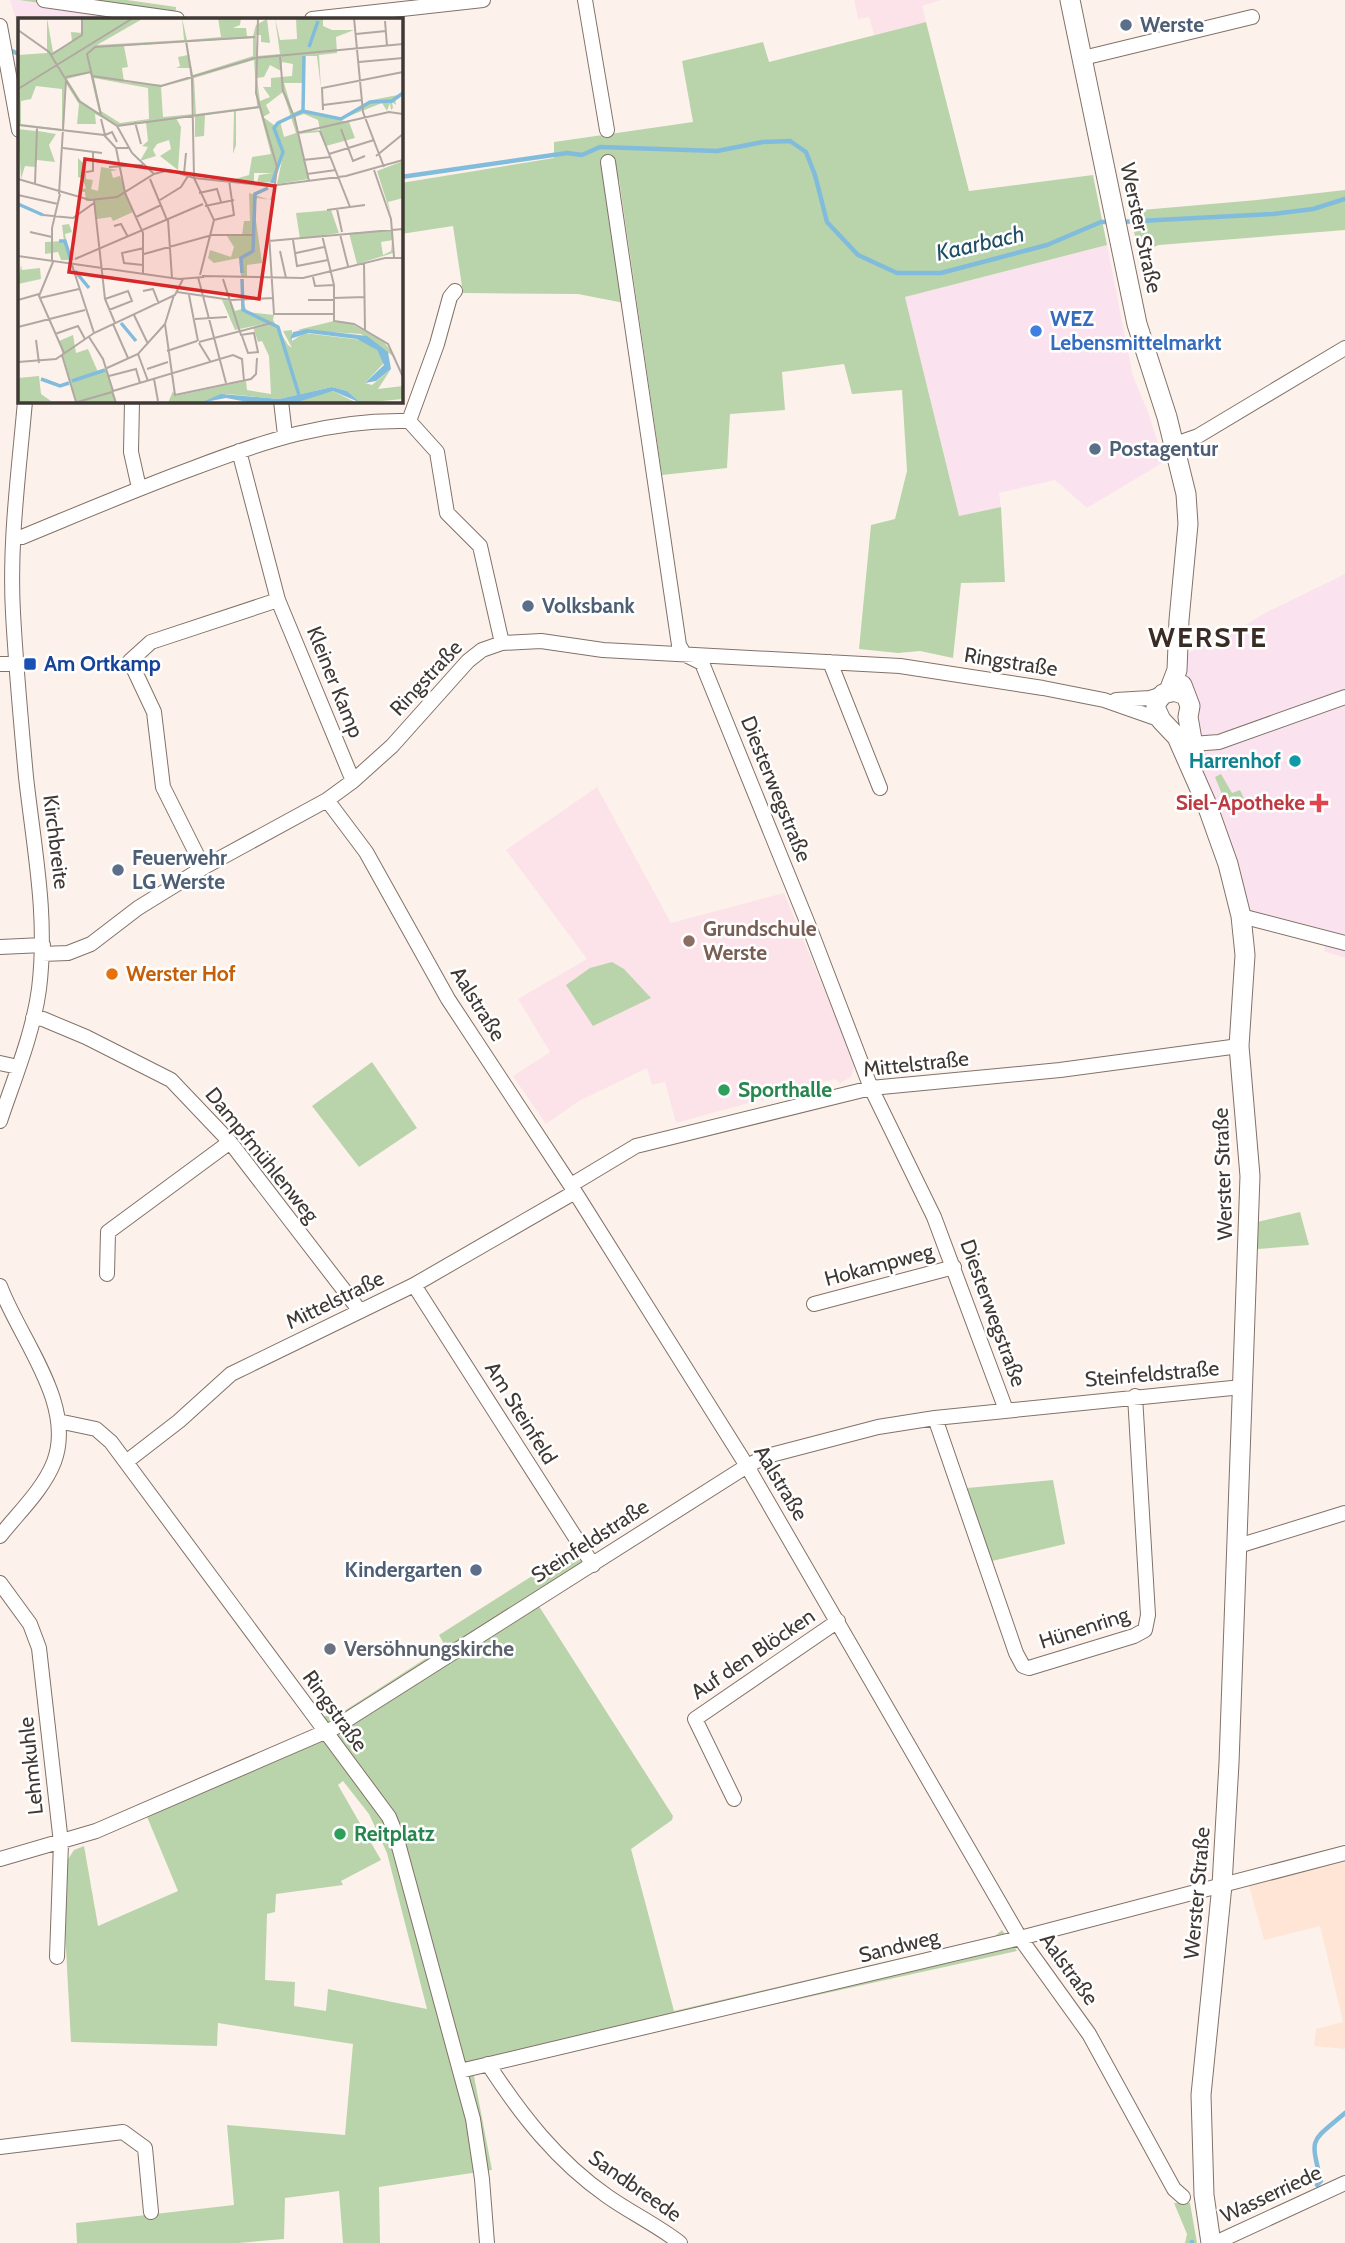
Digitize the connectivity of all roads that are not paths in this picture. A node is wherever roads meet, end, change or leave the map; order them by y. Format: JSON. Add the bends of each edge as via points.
{"nodes":[{"id":1,"x":44,"y":0,"type":"edge"},
{"id":2,"x":483,"y":0,"type":"edge"},
{"id":3,"x":585,"y":0,"type":"edge"},
{"id":4,"x":1070,"y":0,"type":"edge"},
{"id":5,"x":170,"y":18,"type":"edge"},
{"id":6,"x":321,"y":18,"type":"edge"},
{"id":7,"x":1252,"y":18,"type":"dead end"},
{"id":8,"x":0,"y":26,"type":"edge"},
{"id":9,"x":1083,"y":58,"type":"junction"},
{"id":10,"x":18,"y":124,"type":"edge"},
{"id":11,"x":607,"y":130,"type":"dead end"},
{"id":12,"x":608,"y":162,"type":"dead end"},
{"id":13,"x":454,"y":291,"type":"dead end"},
{"id":14,"x":1345,"y":348,"type":"edge"},
{"id":15,"x":25,"y":402,"type":"edge"},
{"id":16,"x":132,"y":402,"type":"edge"},
{"id":17,"x":281,"y":402,"type":"edge"},
{"id":18,"x":409,"y":421,"type":"junction"},
{"id":19,"x":285,"y":435,"type":"junction"},
{"id":20,"x":1175,"y":444,"type":"junction"},
{"id":21,"x":239,"y":451,"type":"junction"},
{"id":22,"x":139,"y":488,"type":"junction"},
{"id":23,"x":14,"y":537,"type":"junction"},
{"id":24,"x":278,"y":600,"type":"junction"},
{"id":25,"x":502,"y":643,"type":"junction"},
{"id":26,"x":684,"y":654,"type":"junction"},
{"id":27,"x":830,"y":662,"type":"junction"},
{"id":28,"x":0,"y":664,"type":"edge"},
{"id":29,"x":18,"y":664,"type":"junction"},
{"id":30,"x":1172,"y":693,"type":"junction"},
{"id":31,"x":1345,"y":697,"type":"edge"},
{"id":32,"x":1104,"y":700,"type":"junction"},
{"id":33,"x":1188,"y":717,"type":"junction"},
{"id":34,"x":1163,"y":722,"type":"junction"},
{"id":35,"x":1192,"y":744,"type":"junction"},
{"id":36,"x":353,"y":781,"type":"junction"},
{"id":37,"x":880,"y":788,"type":"dead end"},
{"id":38,"x":327,"y":800,"type":"junction"},
{"id":39,"x":1207,"y":806,"type":"junction"},
{"id":40,"x":206,"y":866,"type":"junction"},
{"id":41,"x":1241,"y":916,"type":"junction"},
{"id":42,"x":1345,"y":943,"type":"edge"},
{"id":43,"x":0,"y":947,"type":"edge"},
{"id":44,"x":42,"y":950,"type":"junction"},
{"id":45,"x":33,"y":1018,"type":"junction"},
{"id":46,"x":1239,"y":1046,"type":"junction"},
{"id":47,"x":0,"y":1063,"type":"edge"},
{"id":48,"x":18,"y":1068,"type":"junction"},
{"id":49,"x":872,"y":1088,"type":"junction"},
{"id":50,"x":0,"y":1121,"type":"edge"},
{"id":51,"x":230,"y":1142,"type":"junction"},
{"id":52,"x":573,"y":1189,"type":"junction"},
{"id":53,"x":954,"y":1267,"type":"junction"},
{"id":54,"x":107,"y":1274,"type":"dead end"},
{"id":55,"x":414,"y":1284,"type":"junction"},
{"id":56,"x":0,"y":1286,"type":"edge"},
{"id":57,"x":814,"y":1304,"type":"dead end"},
{"id":58,"x":359,"y":1311,"type":"junction"},
{"id":59,"x":1242,"y":1387,"type":"junction"},
{"id":60,"x":1135,"y":1396,"type":"junction"},
{"id":61,"x":1006,"y":1410,"type":"junction"},
{"id":62,"x":935,"y":1418,"type":"junction"},
{"id":63,"x":58,"y":1421,"type":"junction"},
{"id":64,"x":126,"y":1462,"type":"junction"},
{"id":65,"x":747,"y":1466,"type":"junction"},
{"id":66,"x":1345,"y":1513,"type":"edge"},
{"id":67,"x":0,"y":1536,"type":"edge"},
{"id":68,"x":1238,"y":1546,"type":"junction"},
{"id":69,"x":593,"y":1565,"type":"junction"},
{"id":70,"x":0,"y":1583,"type":"edge"},
{"id":71,"x":838,"y":1621,"type":"junction"},
{"id":72,"x":324,"y":1732,"type":"junction"},
{"id":73,"x":734,"y":1799,"type":"dead end"},
{"id":74,"x":61,"y":1843,"type":"junction"},
{"id":75,"x":1345,"y":1853,"type":"edge"},
{"id":76,"x":0,"y":1859,"type":"edge"},
{"id":77,"x":1222,"y":1885,"type":"junction"},
{"id":78,"x":1020,"y":1938,"type":"junction"},
{"id":79,"x":57,"y":1957,"type":"dead end"},
{"id":80,"x":488,"y":2064,"type":"junction"},
{"id":81,"x":460,"y":2071,"type":"junction"},
{"id":82,"x":0,"y":2147,"type":"edge"},
{"id":83,"x":1345,"y":2183,"type":"edge"},
{"id":84,"x":1183,"y":2197,"type":"dead end"},
{"id":85,"x":151,"y":2212,"type":"dead end"},
{"id":86,"x":487,"y":2243,"type":"edge"},
{"id":87,"x":680,"y":2243,"type":"edge"},
{"id":88,"x":1213,"y":2243,"type":"edge"}],
"edges":[{"from":1,"to":5,"type":"street"},
{"from":2,"to":6,"type":"street"},
{"from":3,"to":11,"type":"street"},
{"from":4,"to":9,"type":"main road","name":"Werster Straße"},
{"from":7,"to":9,"type":"street"},
{"from":8,"to":10,"type":"street"},
{"from":9,"to":20,"type":"main road","name":"Werster Straße","via":[[1142,342]]},
{"from":12,"to":26,"type":"street","via":[[679,645]]},
{"from":13,"to":18,"type":"street"},
{"from":14,"to":20,"type":"street","via":[[1198,436]]},
{"from":15,"to":23,"type":"street","name":"Kirchbreite"},
{"from":16,"to":22,"type":"street","via":[[131,452]]},
{"from":17,"to":19,"type":"street"},
{"from":18,"to":19,"type":"street","via":[[376,420]]},
{"from":18,"to":25,"type":"street","via":[[437,452],[447,513],[480,546]]},
{"from":19,"to":21,"type":"street"},
{"from":20,"to":30,"type":"main road","name":"Werster Straße","via":[[1188,511]]},
{"from":21,"to":22,"type":"street"},
{"from":21,"to":24,"type":"street","name":"Kleiner Kamp"},
{"from":22,"to":23,"type":"street"},
{"from":23,"to":29,"type":"street","name":"Kirchbreite"},
{"from":24,"to":36,"type":"street","name":"Kleiner Kamp"},
{"from":24,"to":40,"type":"street","via":[[151,642],[130,661],[155,712],[163,787]]},
{"from":25,"to":26,"type":"street","name":"Ringstraße","via":[[541,641]]},
{"from":25,"to":36,"type":"street","name":"Ringstraße","via":[[468,661]]},
{"from":26,"to":27,"type":"street","name":"Ringstraße"},
{"from":26,"to":49,"type":"street","name":"Diesterwegstraße","via":[[702,663]]},
{"from":27,"to":32,"type":"street","name":"Ringstraße","via":[[900,666]]},
{"from":27,"to":37,"type":"street"},
{"from":28,"to":29,"type":"street"},
{"from":29,"to":44,"type":"street","name":"Kirchbreite","via":[[26,776],[43,907]]},
{"from":30,"to":32,"type":"street","name":"Ringstraße"},
{"from":30,"to":33,"type":"main road","name":"Werster Straße","via":[[1190,706]]},
{"from":30,"to":34,"type":"main road","name":"Werster Straße","via":[[1156,703]]},
{"from":31,"to":35,"type":"street","via":[[1219,742]]},
{"from":32,"to":34,"type":"street","name":"Ringstraße"},
{"from":33,"to":34,"type":"main road","via":[[1178,725]]},
{"from":33,"to":35,"type":"main road","name":"Werster Straße"},
{"from":34,"to":39,"type":"main road","name":"Werster Straße","via":[[1177,737]]},
{"from":35,"to":39,"type":"main road","name":"Werster Straße"},
{"from":36,"to":38,"type":"street","name":"Ringstraße"},
{"from":38,"to":40,"type":"street","name":"Ringstraße"},
{"from":38,"to":52,"type":"street","name":"Aalstraße","via":[[366,852],[448,999]]},
{"from":39,"to":41,"type":"main road","name":"Werster Straße"},
{"from":40,"to":44,"type":"street","name":"Ringstraße","via":[[90,944],[68,953]]},
{"from":41,"to":42,"type":"street"},
{"from":41,"to":46,"type":"main road","name":"Werster Straße","via":[[1245,956]]},
{"from":43,"to":44,"type":"street","name":"Ringstraße"},
{"from":44,"to":45,"type":"street"},
{"from":45,"to":48,"type":"street"},
{"from":45,"to":51,"type":"street","name":"Dampfmühlenweg","via":[[86,1037],[171,1080]]},
{"from":46,"to":49,"type":"street","name":"Mittelstraße"},
{"from":46,"to":59,"type":"main road","name":"Werster Straße","via":[[1250,1175]]},
{"from":47,"to":48,"type":"street"},
{"from":48,"to":50,"type":"street"},
{"from":49,"to":52,"type":"street","name":"Mittelstraße","via":[[636,1146]]},
{"from":49,"to":53,"type":"street","name":"Diesterwegstraße"},
{"from":51,"to":54,"type":"street","via":[[108,1232]]},
{"from":51,"to":58,"type":"street","name":"Dampfmühlenweg"},
{"from":52,"to":55,"type":"street","name":"Mittelstraße"},
{"from":52,"to":65,"type":"street","name":"Aalstraße"},
{"from":53,"to":57,"type":"street","name":"Hokampweg"},
{"from":53,"to":61,"type":"street","name":"Diesterwegstraße"},
{"from":55,"to":58,"type":"street","name":"Mittelstraße"},
{"from":55,"to":69,"type":"street","name":"Am Steinfeld"},
{"from":56,"to":63,"type":"street","via":[[51,1393]]},
{"from":58,"to":64,"type":"street","name":"Mittelstraße","via":[[231,1374]]},
{"from":59,"to":60,"type":"street","name":"Steinfeldstraße"},
{"from":59,"to":68,"type":"main road","name":"Werster Straße"},
{"from":60,"to":61,"type":"street","name":"Steinfeldstraße"},
{"from":60,"to":62,"type":"street","name":"Hünenring","via":[[1148,1615],[1145,1630],[1029,1668],[1016,1653]]},
{"from":61,"to":62,"type":"street","name":"Steinfeldstraße"},
{"from":62,"to":65,"type":"street","name":"Steinfeldstraße","via":[[878,1427],[767,1456]]},
{"from":63,"to":64,"type":"street","name":"Ringstraße","via":[[96,1429]]},
{"from":63,"to":67,"type":"street","via":[[54,1463]]},
{"from":64,"to":72,"type":"street","name":"Ringstraße"},
{"from":65,"to":69,"type":"street","name":"Steinfeldstraße"},
{"from":65,"to":71,"type":"street","name":"Aalstraße"},
{"from":66,"to":68,"type":"street"},
{"from":68,"to":77,"type":"main road","name":"Werster Straße"},
{"from":69,"to":72,"type":"street","name":"Steinfeldstraße"},
{"from":70,"to":74,"type":"street","name":"Lehmkuhle","via":[[36,1634]]},
{"from":71,"to":73,"type":"street","name":"Auf den Blöcken","via":[[695,1718]]},
{"from":71,"to":78,"type":"street","name":"Aalstraße"},
{"from":72,"to":74,"type":"street","name":"Steinfeldstraße"},
{"from":72,"to":81,"type":"street","name":"Ringstraße","via":[[389,1817]]},
{"from":74,"to":76,"type":"street","name":"Steinfeldstraße"},
{"from":74,"to":79,"type":"street","name":"Lehmkuhle"},
{"from":75,"to":77,"type":"street","name":"Sandweg"},
{"from":77,"to":78,"type":"street","name":"Sandweg"},
{"from":77,"to":88,"type":"main road","name":"Werster Straße","via":[[1201,2095],[1203,2194]]},
{"from":78,"to":80,"type":"street","name":"Sandweg"},
{"from":78,"to":84,"type":"street","name":"Aalstraße","via":[[1089,2034],[1174,2189]]},
{"from":80,"to":81,"type":"street","name":"Sandweg"},
{"from":80,"to":87,"type":"street","name":"Sandbreede","via":[[551,2148],[605,2195]]},
{"from":81,"to":86,"type":"street","name":"Ringstraße","via":[[473,2119]]},
{"from":82,"to":85,"type":"street","via":[[123,2132],[145,2148]]},
{"from":83,"to":88,"type":"street","name":"Wasserriede"}]}
